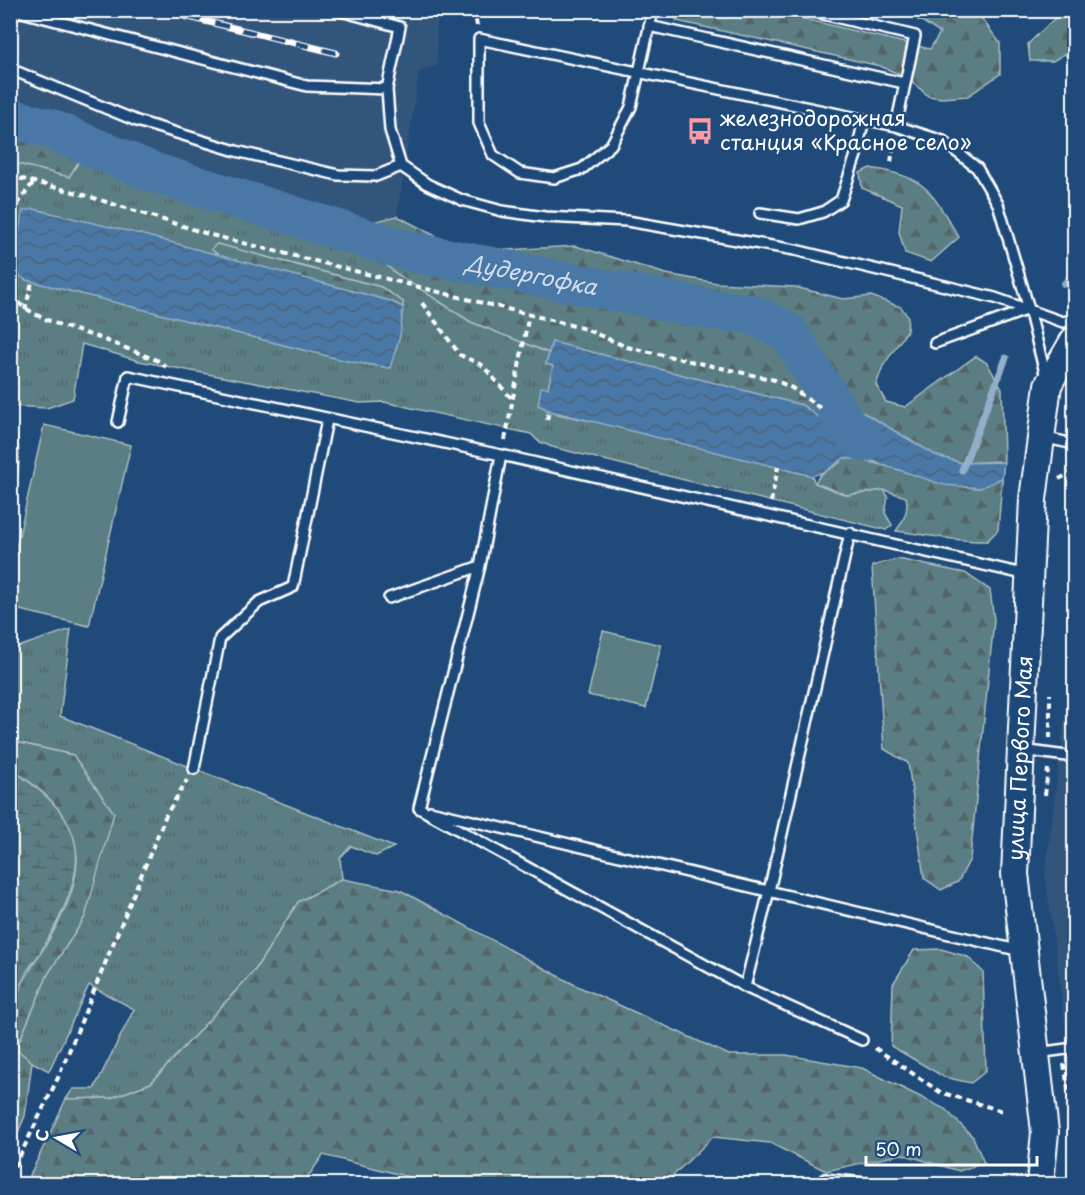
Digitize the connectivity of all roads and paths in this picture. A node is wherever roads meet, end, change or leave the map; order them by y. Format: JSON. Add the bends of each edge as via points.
{"nodes":[{"id":1,"x":14,"y":10,"type":"edge"},
{"id":2,"x":337,"y":10,"type":"edge"},
{"id":3,"x":653,"y":10,"type":"edge"},
{"id":4,"x":806,"y":10,"type":"edge"},
{"id":5,"x":650,"y":26,"type":"junction"},
{"id":6,"x":10,"y":69,"type":"edge"},
{"id":7,"x":640,"y":71,"type":"junction"},
{"id":8,"x":904,"y":83,"type":"junction"},
{"id":9,"x":387,"y":89,"type":"junction"},
{"id":10,"x":864,"y":119,"type":"junction"},
{"id":11,"x":896,"y":126,"type":"junction"},
{"id":12,"x":401,"y":166,"type":"junction"},
{"id":13,"x":10,"y":176,"type":"edge"},
{"id":14,"x":33,"y":183,"type":"junction"},
{"id":15,"x":10,"y":213,"type":"edge"},
{"id":16,"x":760,"y":213,"type":"dead end"},
{"id":17,"x":32,"y":282,"type":"dead end"},
{"id":18,"x":10,"y":296,"type":"edge"},
{"id":19,"x":422,"y":303,"type":"dead end"},
{"id":20,"x":1029,"y":309,"type":"junction"},
{"id":21,"x":25,"y":310,"type":"junction"},
{"id":22,"x":529,"y":314,"type":"junction"},
{"id":23,"x":1074,"y":320,"type":"edge"},
{"id":24,"x":1074,"y":340,"type":"edge"},
{"id":25,"x":935,"y":343,"type":"dead end"},
{"id":26,"x":170,"y":385,"type":"junction"},
{"id":27,"x":1048,"y":386,"type":"junction"},
{"id":28,"x":513,"y":400,"type":"junction"},
{"id":29,"x":820,"y":408,"type":"dead end"},
{"id":30,"x":549,"y":410,"type":"dead end"},
{"id":31,"x":327,"y":420,"type":"junction"},
{"id":32,"x":547,"y":420,"type":"dead end"},
{"id":33,"x":118,"y":422,"type":"dead end"},
{"id":34,"x":1040,"y":437,"type":"junction"},
{"id":35,"x":1074,"y":444,"type":"edge"},
{"id":36,"x":501,"y":455,"type":"junction"},
{"id":37,"x":778,"y":467,"type":"dead end"},
{"id":38,"x":1074,"y":471,"type":"edge"},
{"id":39,"x":1056,"y":482,"type":"dead end"},
{"id":40,"x":768,"y":515,"type":"junction"},
{"id":41,"x":850,"y":533,"type":"junction"},
{"id":42,"x":480,"y":566,"type":"junction"},
{"id":43,"x":1030,"y":576,"type":"junction"},
{"id":44,"x":389,"y":598,"type":"dead end"},
{"id":45,"x":1050,"y":683,"type":"dead end"},
{"id":46,"x":1022,"y":750,"type":"junction"},
{"id":47,"x":1050,"y":753,"type":"junction"},
{"id":48,"x":1074,"y":757,"type":"edge"},
{"id":49,"x":194,"y":769,"type":"joint"},
{"id":50,"x":1044,"y":801,"type":"dead end"},
{"id":51,"x":419,"y":808,"type":"junction"},
{"id":52,"x":769,"y":891,"type":"junction"},
{"id":53,"x":1023,"y":951,"type":"junction"},
{"id":54,"x":745,"y":987,"type":"junction"},
{"id":55,"x":862,"y":1040,"type":"joint"},
{"id":56,"x":1074,"y":1047,"type":"edge"},
{"id":57,"x":1049,"y":1051,"type":"junction"},
{"id":58,"x":1002,"y":1111,"type":"dead end"},
{"id":59,"x":1074,"y":1123,"type":"edge"},
{"id":60,"x":1074,"y":1146,"type":"edge"},
{"id":61,"x":1073,"y":1168,"type":"edge"},
{"id":62,"x":10,"y":1176,"type":"edge"},
{"id":63,"x":822,"y":1185,"type":"edge"},
{"id":64,"x":875,"y":1185,"type":"edge"},
{"id":65,"x":1040,"y":1185,"type":"edge"},
{"id":66,"x":1068,"y":1185,"type":"edge"}],
"edges":[{"from":1,"to":9,"type":"lane","via":[[307,86]]},
{"from":2,"to":9,"type":"lane","via":[[400,27]]},
{"from":3,"to":5,"type":"lane"},
{"from":4,"to":8,"type":"lane","via":[[915,36]]},
{"from":5,"to":7,"type":"lane"},
{"from":5,"to":8,"type":"lane"},
{"from":6,"to":12,"type":"lane","via":[[137,121],[236,152],[338,175],[376,176]]},
{"from":7,"to":7,"type":"lane","via":[[631,107],[611,146],[582,169],[554,178],[520,173],[493,155],[479,123],[479,39]]},
{"from":7,"to":10,"type":"lane"},
{"from":8,"to":11,"type":"lane"},
{"from":9,"to":12,"type":"lane","via":[[390,130]]},
{"from":10,"to":11,"type":"lane"},
{"from":10,"to":16,"type":"lane","via":[[841,200],[823,212],[799,219]]},
{"from":11,"to":20,"type":"lane","via":[[943,141],[977,168],[998,204]]},
{"from":12,"to":20,"type":"lane","via":[[427,184],[462,200],[502,211],[545,218],[627,221],[715,235],[795,250]]},
{"from":13,"to":14,"type":"path"},
{"from":14,"to":15,"type":"path"},
{"from":14,"to":22,"type":"path","via":[[232,240]]},
{"from":17,"to":21,"type":"path"},
{"from":18,"to":21,"type":"path"},
{"from":19,"to":28,"type":"path","via":[[460,354],[482,365]]},
{"from":20,"to":23,"type":"lane","via":[[1063,322]]},
{"from":20,"to":25,"type":"lane"},
{"from":20,"to":27,"type":"lane"},
{"from":21,"to":26,"type":"path","via":[[48,322],[159,361],[172,372]]},
{"from":22,"to":28,"type":"path"},
{"from":22,"to":29,"type":"path","via":[[585,329],[627,347],[775,380]]},
{"from":24,"to":27,"type":"main road","name":"улица Первого Мая"},
{"from":26,"to":31,"type":"lane"},
{"from":26,"to":33,"type":"lane","via":[[128,376]]},
{"from":27,"to":34,"type":"main road","name":"улица Первого Мая"},
{"from":28,"to":36,"type":"path"},
{"from":30,"to":32,"type":"path"},
{"from":31,"to":36,"type":"lane"},
{"from":31,"to":49,"type":"lane","via":[[292,587],[259,602],[220,638]]},
{"from":34,"to":35,"type":"lane"},
{"from":34,"to":43,"type":"main road","name":"улица Первого Мая"},
{"from":36,"to":40,"type":"lane"},
{"from":36,"to":42,"type":"lane"},
{"from":37,"to":40,"type":"path"},
{"from":38,"to":39,"type":"path"},
{"from":40,"to":41,"type":"lane"},
{"from":41,"to":43,"type":"lane"},
{"from":41,"to":52,"type":"lane"},
{"from":42,"to":44,"type":"lane"},
{"from":42,"to":51,"type":"lane"},
{"from":43,"to":46,"type":"main road","name":"улица Первого Мая"},
{"from":45,"to":47,"type":"path"},
{"from":46,"to":47,"type":"lane"},
{"from":46,"to":53,"type":"main road","name":"улица Первого Мая","via":[[1015,874]]},
{"from":47,"to":48,"type":"lane"},
{"from":47,"to":50,"type":"path"},
{"from":49,"to":62,"type":"path","via":[[166,815],[58,1078]]},
{"from":51,"to":52,"type":"lane"},
{"from":51,"to":54,"type":"lane"},
{"from":52,"to":53,"type":"lane"},
{"from":52,"to":54,"type":"lane"},
{"from":53,"to":57,"type":"main road","name":"улица Первого Мая"},
{"from":54,"to":55,"type":"lane"},
{"from":55,"to":58,"type":"path","via":[[940,1092]]},
{"from":56,"to":57,"type":"lane"},
{"from":57,"to":59,"type":"path"},
{"from":57,"to":65,"type":"main road","name":"улица Первого Мая"},
{"from":60,"to":61,"type":"path"},
{"from":61,"to":66,"type":"path"},
{"from":63,"to":64,"type":"lane","via":[[825,1179]]}]}
